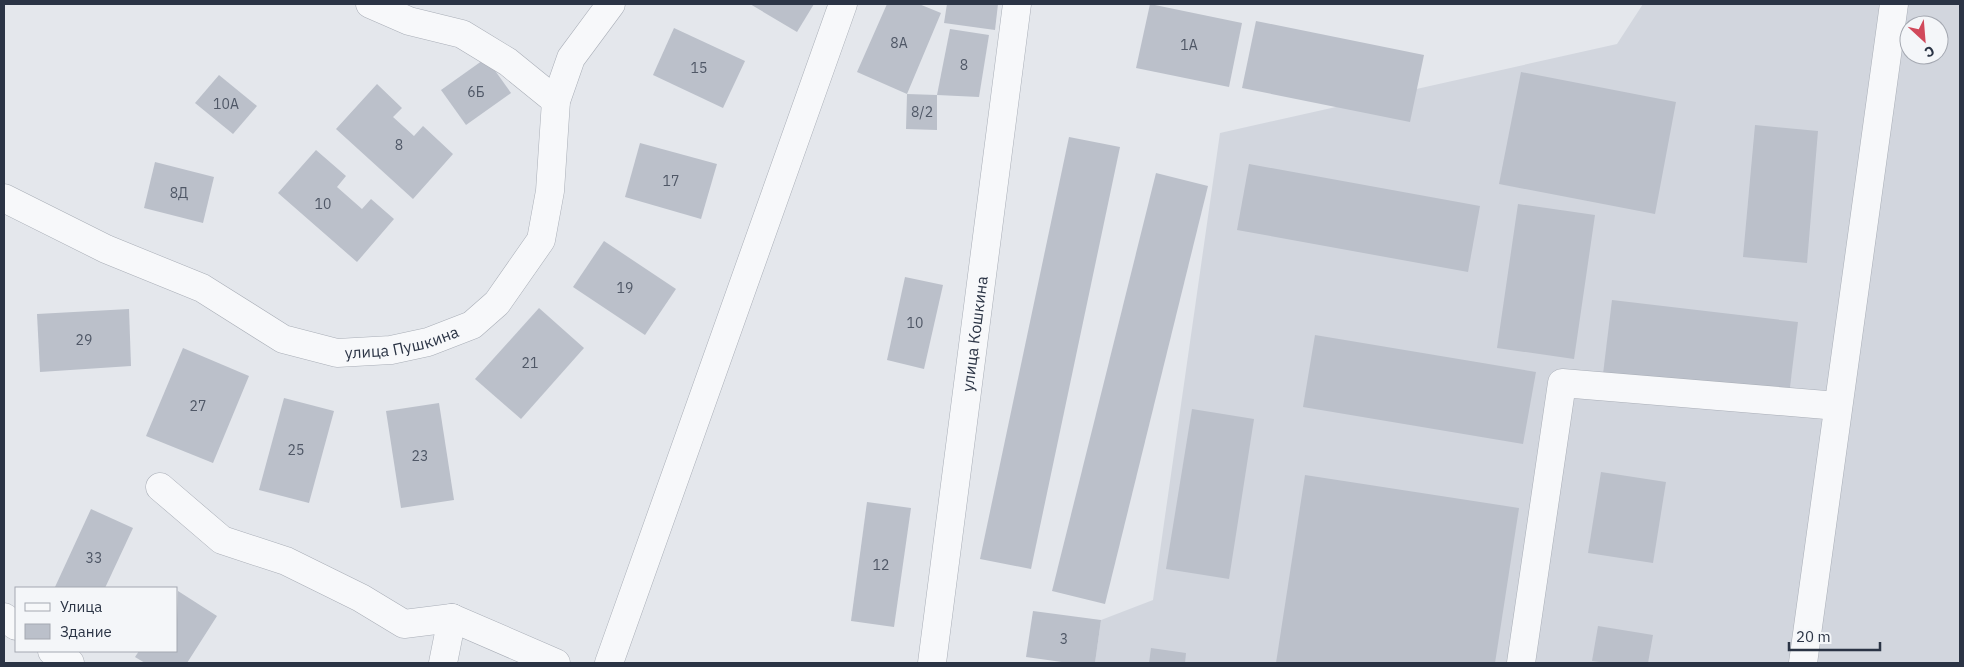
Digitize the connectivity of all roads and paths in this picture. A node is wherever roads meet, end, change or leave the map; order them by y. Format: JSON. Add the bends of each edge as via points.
{"nodes":[{"id":1,"x":370,"y":4,"type":"edge"},
{"id":2,"x":611,"y":4,"type":"edge"},
{"id":3,"x":843,"y":4,"type":"edge"},
{"id":4,"x":1017,"y":4,"type":"edge"},
{"id":5,"x":1894,"y":4,"type":"edge"},
{"id":6,"x":556,"y":101,"type":"junction"},
{"id":7,"x":4,"y":198,"type":"edge"},
{"id":8,"x":1838,"y":406,"type":"junction"},
{"id":9,"x":160,"y":487,"type":"dead end"},
{"id":10,"x":4,"y":617,"type":"edge"},
{"id":11,"x":452,"y":618,"type":"junction"},
{"id":12,"x":15,"y":625,"type":"edge"},
{"id":13,"x":54,"y":652,"type":"edge"},
{"id":14,"x":70,"y":663,"type":"edge"},
{"id":15,"x":443,"y":663,"type":"edge"},
{"id":16,"x":556,"y":663,"type":"edge"},
{"id":17,"x":609,"y":663,"type":"edge"},
{"id":18,"x":932,"y":663,"type":"edge"},
{"id":19,"x":1521,"y":663,"type":"edge"},
{"id":20,"x":1803,"y":663,"type":"edge"}],
"edges":[{"from":1,"to":6,"type":"street","via":[[409,22],[462,34],[508,62]]},
{"from":2,"to":6,"type":"street","name":"улица Пушкина","via":[[571,58]]},
{"from":3,"to":17,"type":"street"},
{"from":4,"to":18,"type":"street","name":"улица Кошкина"},
{"from":5,"to":8,"type":"street"},
{"from":6,"to":7,"type":"street","name":"улица Пушкина","via":[[550,191],[541,240],[497,303],[472,325],[428,342],[391,350],[337,353],[283,339],[202,288],[106,249]]},
{"from":8,"to":19,"type":"street","via":[[1562,383]]},
{"from":8,"to":20,"type":"street"},
{"from":9,"to":11,"type":"street","via":[[222,540],[286,561],[361,598],[404,624]]},
{"from":10,"to":12,"type":"street"},
{"from":11,"to":15,"type":"street"},
{"from":11,"to":16,"type":"street"},
{"from":13,"to":14,"type":"street"}]}
